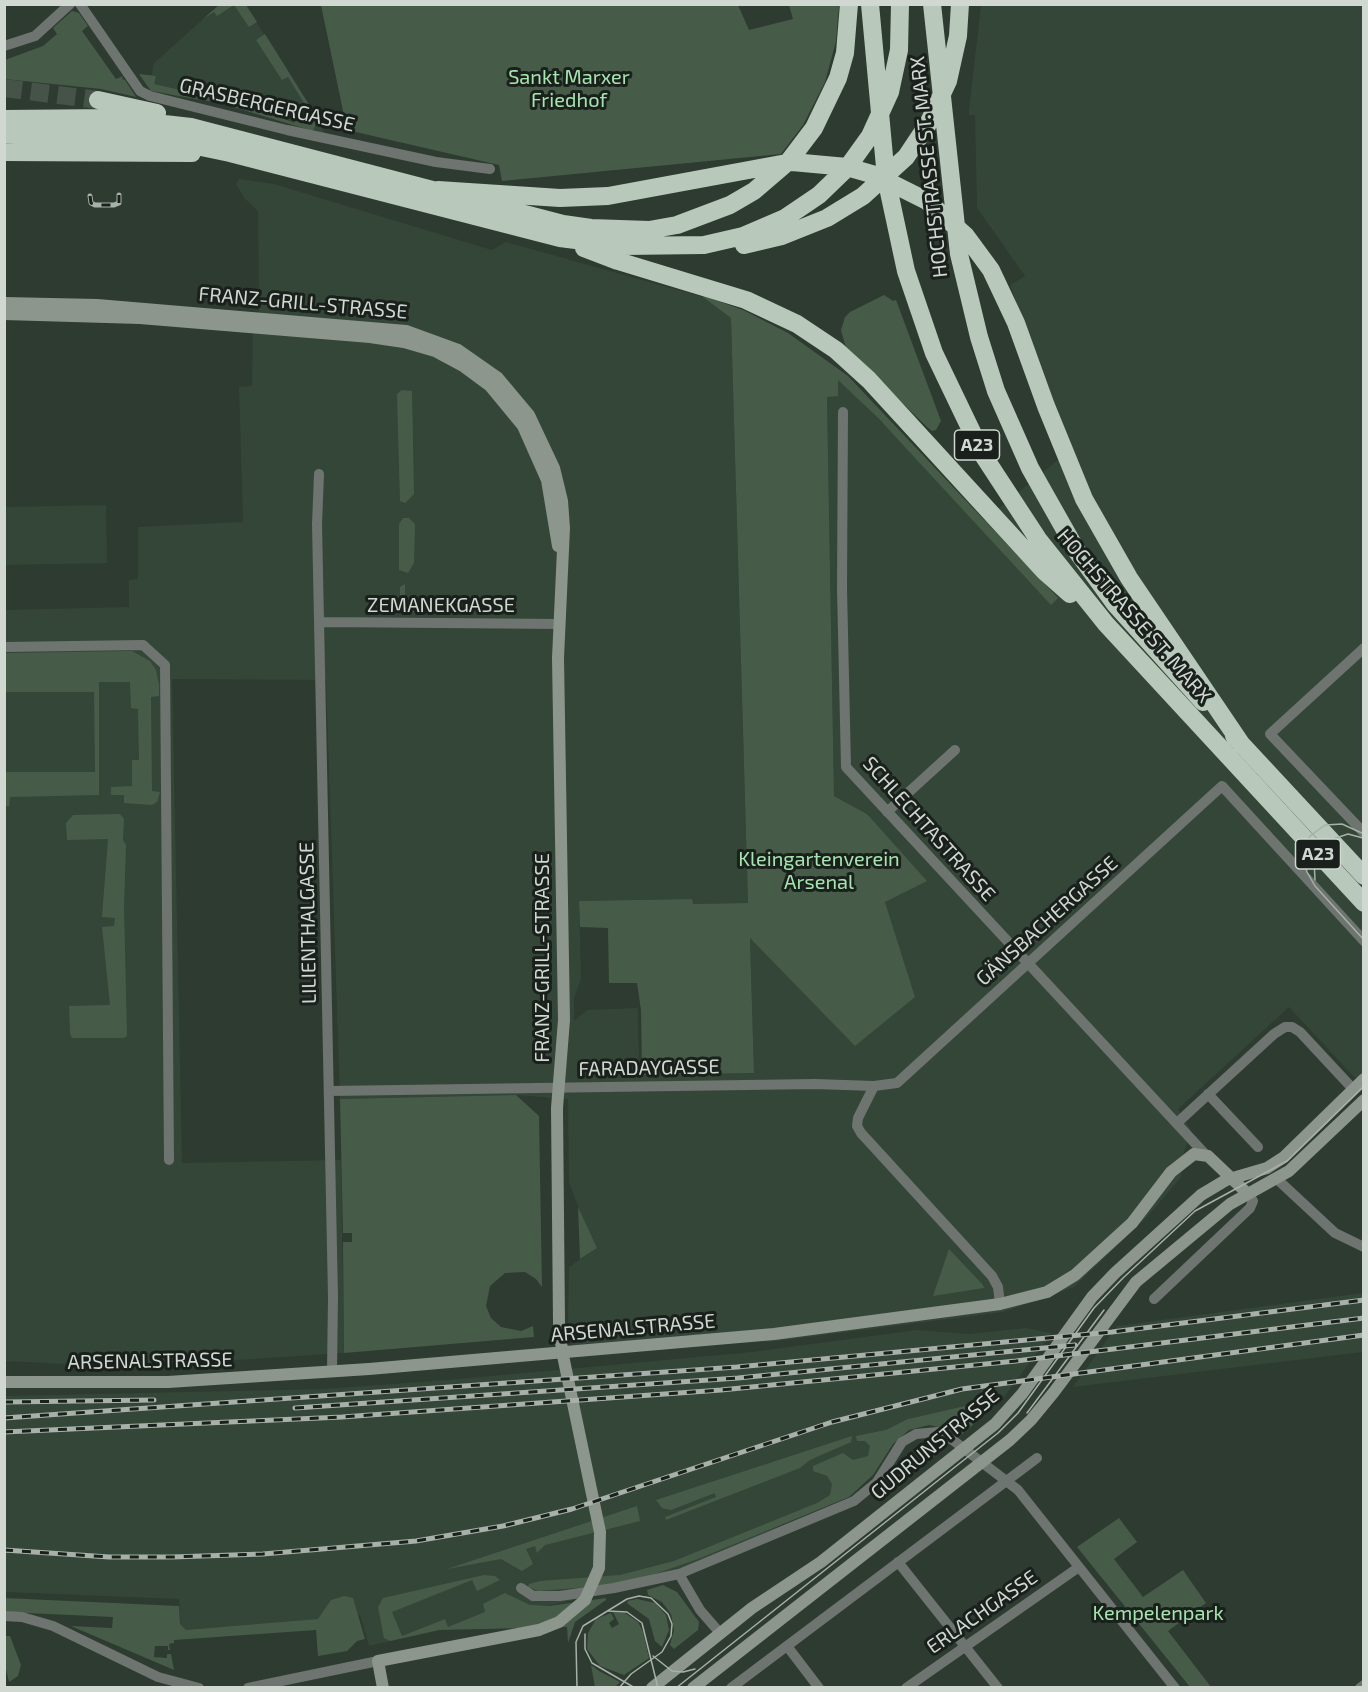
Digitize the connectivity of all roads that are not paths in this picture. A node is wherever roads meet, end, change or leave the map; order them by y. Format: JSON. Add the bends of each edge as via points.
{"nodes":[{"id":1,"x":70,"y":4,"type":"edge"},
{"id":2,"x":80,"y":4,"type":"edge"},
{"id":3,"x":849,"y":4,"type":"edge"},
{"id":4,"x":870,"y":4,"type":"edge"},
{"id":5,"x":900,"y":4,"type":"edge"},
{"id":6,"x":932,"y":4,"type":"edge"},
{"id":7,"x":960,"y":4,"type":"edge"},
{"id":8,"x":4,"y":46,"type":"edge"},
{"id":9,"x":98,"y":100,"type":"tunnel mouth"},
{"id":10,"x":4,"y":119,"type":"edge"},
{"id":11,"x":4,"y":134,"type":"edge"},
{"id":12,"x":234,"y":146,"type":"junction"},
{"id":13,"x":4,"y":152,"type":"edge"},
{"id":14,"x":490,"y":169,"type":"dead end"},
{"id":15,"x":438,"y":190,"type":"junction"},
{"id":16,"x":560,"y":238,"type":"junction"},
{"id":17,"x":704,"y":245,"type":"junction"},
{"id":18,"x":4,"y":303,"type":"edge"},
{"id":19,"x":4,"y":314,"type":"edge"},
{"id":20,"x":843,"y":412,"type":"dead end"},
{"id":21,"x":319,"y":474,"type":"dead end"},
{"id":22,"x":561,"y":555,"type":"junction"},
{"id":23,"x":321,"y":622,"type":"junction"},
{"id":24,"x":560,"y":624,"type":"junction"},
{"id":25,"x":1106,"y":624,"type":"junction"},
{"id":26,"x":4,"y":647,"type":"edge"},
{"id":27,"x":1364,"y":648,"type":"edge"},
{"id":28,"x":1242,"y":745,"type":"junction"},
{"id":29,"x":955,"y":750,"type":"dead end"},
{"id":30,"x":887,"y":812,"type":"junction"},
{"id":31,"x":1364,"y":833,"type":"edge"},
{"id":32,"x":1364,"y":876,"type":"edge"},
{"id":33,"x":1364,"y":903,"type":"edge"},
{"id":34,"x":1364,"y":941,"type":"edge"},
{"id":35,"x":1027,"y":963,"type":"junction"},
{"id":36,"x":1364,"y":1078,"type":"edge"},
{"id":37,"x":897,"y":1083,"type":"joint"},
{"id":38,"x":874,"y":1086,"type":"junction"},
{"id":39,"x":559,"y":1087,"type":"junction"},
{"id":40,"x":1353,"y":1089,"type":"junction"},
{"id":41,"x":329,"y":1091,"type":"junction"},
{"id":42,"x":1208,"y":1094,"type":"junction"},
{"id":43,"x":1364,"y":1100,"type":"edge"},
{"id":44,"x":1177,"y":1123,"type":"junction"},
{"id":45,"x":1258,"y":1148,"type":"dead end"},
{"id":46,"x":1205,"y":1154,"type":"junction"},
{"id":47,"x":169,"y":1160,"type":"dead end"},
{"id":48,"x":1230,"y":1179,"type":"junction"},
{"id":49,"x":1278,"y":1180,"type":"junction"},
{"id":50,"x":1248,"y":1194,"type":"junction"},
{"id":51,"x":1364,"y":1247,"type":"edge"},
{"id":52,"x":1154,"y":1299,"type":"dead end"},
{"id":53,"x":1000,"y":1304,"type":"junction"},
{"id":54,"x":332,"y":1371,"type":"junction"},
{"id":55,"x":4,"y":1382,"type":"edge"},
{"id":56,"x":1037,"y":1458,"type":"dead end"},
{"id":57,"x":1006,"y":1480,"type":"junction"},
{"id":58,"x":898,"y":1562,"type":"junction"},
{"id":59,"x":1079,"y":1567,"type":"junction"},
{"id":60,"x":679,"y":1574,"type":"junction"},
{"id":61,"x":521,"y":1588,"type":"dead end"},
{"id":62,"x":4,"y":1616,"type":"edge"},
{"id":63,"x":720,"y":1633,"type":"junction"},
{"id":64,"x":787,"y":1646,"type":"junction"},
{"id":65,"x":965,"y":1646,"type":"junction"},
{"id":66,"x":378,"y":1661,"type":"junction"},
{"id":67,"x":194,"y":1687,"type":"edge"},
{"id":68,"x":653,"y":1687,"type":"edge"},
{"id":69,"x":248,"y":1688,"type":"edge"},
{"id":70,"x":383,"y":1688,"type":"edge"},
{"id":71,"x":693,"y":1688,"type":"edge"},
{"id":72,"x":731,"y":1688,"type":"edge"},
{"id":73,"x":819,"y":1688,"type":"edge"},
{"id":74,"x":906,"y":1688,"type":"edge"},
{"id":75,"x":998,"y":1688,"type":"edge"},
{"id":76,"x":1175,"y":1688,"type":"edge"}],
"edges":[{"from":1,"to":8,"type":"street","via":[[35,36]]},
{"from":2,"to":14,"type":"street","name":"GRASBERGERGASSE","via":[[140,91],[150,96],[436,162]]},
{"from":3,"to":15,"type":"highway","via":[[845,53],[827,105],[801,147],[774,175],[730,206],[677,225],[649,230],[591,228]]},
{"from":4,"to":25,"type":"highway","name":"HOCHSTRASSE ST. MARX","number":"A23","via":[[891,207],[906,271],[930,344],[960,411],[998,480],[1038,539]]},
{"from":5,"to":17,"type":"highway","via":[[898,60],[881,115],[847,168],[809,203],[759,230]]},
{"from":6,"to":28,"type":"highway","name":"HOCHSTRASSE ST. MARX","number":"A23","via":[[959,254],[979,337],[1007,417],[1043,494],[1095,578]]},
{"from":7,"to":17,"type":"highway","via":[[954,58],[939,104],[918,140],[893,171],[863,196],[806,228],[739,246]]},
{"from":9,"to":12,"type":"highway","via":[[164,114]]},
{"from":10,"to":12,"type":"highway","via":[[150,121],[191,127]]},
{"from":11,"to":12,"type":"highway","via":[[153,137]]},
{"from":12,"to":13,"type":"highway"},
{"from":12,"to":15,"type":"highway"},
{"from":12,"to":16,"type":"highway"},
{"from":15,"to":28,"type":"highway","via":[[560,198],[608,196],[763,166],[822,163],[875,174],[903,186],[947,217],[978,251],[1003,292],[1064,454],[1106,540]]},
{"from":16,"to":17,"type":"highway","via":[[623,246]]},
{"from":16,"to":25,"type":"highway","via":[[618,261],[705,285],[771,311],[816,336],[854,365],[901,412],[1044,572]]},
{"from":18,"to":22,"type":"main road","name":"FRANZ-GRILL-STRASSE","via":[[69,303],[374,326],[406,331],[458,350],[512,393],[542,439],[562,501]]},
{"from":19,"to":22,"type":"main road","name":"FRANZ-GRILL-STRASSE","via":[[129,318],[370,337],[435,351],[490,386],[523,426],[547,480]]},
{"from":20,"to":30,"type":"street","name":"SCHLECHTASTRASSE","via":[[846,767]]},
{"from":21,"to":23,"type":"street","name":"LILIENTHALGASSE"},
{"from":22,"to":24,"type":"main road","name":"FRANZ-GRILL-STRASSE"},
{"from":23,"to":24,"type":"street","name":"ZEMANEKGASSE"},
{"from":23,"to":41,"type":"street","name":"LILIENTHALGASSE"},
{"from":24,"to":39,"type":"main road","name":"FRANZ-GRILL-STRASSE","via":[[564,1020]]},
{"from":25,"to":33,"type":"highway","name":"HOCHSTRASSE ST. MARX","number":"A23"},
{"from":26,"to":47,"type":"street","via":[[143,645],[165,665]]},
{"from":27,"to":31,"type":"street","via":[[1270,734]]},
{"from":28,"to":32,"type":"highway","name":"HOCHSTRASSE ST. MARX","number":"A23"},
{"from":29,"to":30,"type":"street"},
{"from":30,"to":35,"type":"street","name":"SCHLECHTASTRASSE"},
{"from":34,"to":35,"type":"street","name":"GÄNSBACHERGASSE","via":[[1222,786]]},
{"from":35,"to":37,"type":"street","name":"GÄNSBACHERGASSE"},
{"from":35,"to":44,"type":"street","name":"SCHLECHTASTRASSE"},
{"from":36,"to":40,"type":"main road"},
{"from":37,"to":38,"type":"street","name":"FARADAYGASSE"},
{"from":38,"to":39,"type":"street","name":"FARADAYGASSE"},
{"from":38,"to":53,"type":"street","via":[[857,1126],[862,1135],[994,1279]]},
{"from":39,"to":41,"type":"street","name":"FARADAYGASSE"},
{"from":39,"to":66,"type":"main road","name":"FRANZ-GRILL-STRASSE","via":[[559,1311],[564,1361],[600,1532],[597,1577],[576,1609],[549,1628]]},
{"from":40,"to":42,"type":"street","via":[[1300,1032],[1289,1027],[1274,1034]]},
{"from":40,"to":48,"type":"main road","name":"GUDRUNSTRASSE","via":[[1272,1166]]},
{"from":41,"to":54,"type":"street","name":"LILIENTHALGASSE"},
{"from":42,"to":44,"type":"street"},
{"from":42,"to":45,"type":"street"},
{"from":43,"to":49,"type":"main road","name":"GUDRUNSTRASSE"},
{"from":44,"to":46,"type":"street","name":"SCHLECHTASTRASSE"},
{"from":46,"to":48,"type":"main road"},
{"from":46,"to":53,"type":"main road","name":"ARSENALSTRASSE","via":[[1194,1154],[1181,1162],[1132,1223],[1075,1275],[1047,1292]]},
{"from":48,"to":50,"type":"main road"},
{"from":48,"to":63,"type":"main road","name":"GUDRUNSTRASSE","via":[[1192,1201],[1103,1285],[995,1424],[821,1562]]},
{"from":49,"to":50,"type":"main road","name":"GUDRUNSTRASSE"},
{"from":49,"to":51,"type":"street","via":[[1335,1233]]},
{"from":50,"to":52,"type":"street","via":[[1253,1201],[1250,1208]]},
{"from":50,"to":71,"type":"main road","name":"GUDRUNSTRASSE","via":[[1230,1204],[1136,1282],[1054,1392],[1016,1434]]},
{"from":53,"to":54,"type":"main road","name":"ARSENALSTRASSE","via":[[774,1334]]},
{"from":54,"to":55,"type":"main road","name":"ARSENALSTRASSE","via":[[168,1382]]},
{"from":56,"to":57,"type":"street"},
{"from":57,"to":58,"type":"street"},
{"from":57,"to":59,"type":"street"},
{"from":57,"to":60,"type":"street","via":[[954,1441],[938,1432],[923,1432],[897,1449],[877,1482],[854,1501]]},
{"from":58,"to":64,"type":"street"},
{"from":58,"to":65,"type":"street"},
{"from":59,"to":65,"type":"street","name":"ERLACHGASSE"},
{"from":59,"to":76,"type":"street"},
{"from":60,"to":61,"type":"street","via":[[560,1596],[533,1596]]},
{"from":60,"to":63,"type":"street","via":[[700,1610]]},
{"from":62,"to":67,"type":"street","via":[[53,1626],[158,1677]]},
{"from":63,"to":68,"type":"main road","name":"GUDRUNSTRASSE"},
{"from":64,"to":72,"type":"street"},
{"from":64,"to":73,"type":"street"},
{"from":65,"to":74,"type":"street","name":"ERLACHGASSE"},
{"from":65,"to":75,"type":"street"},
{"from":66,"to":69,"type":"street"},
{"from":66,"to":70,"type":"main road"}]}
